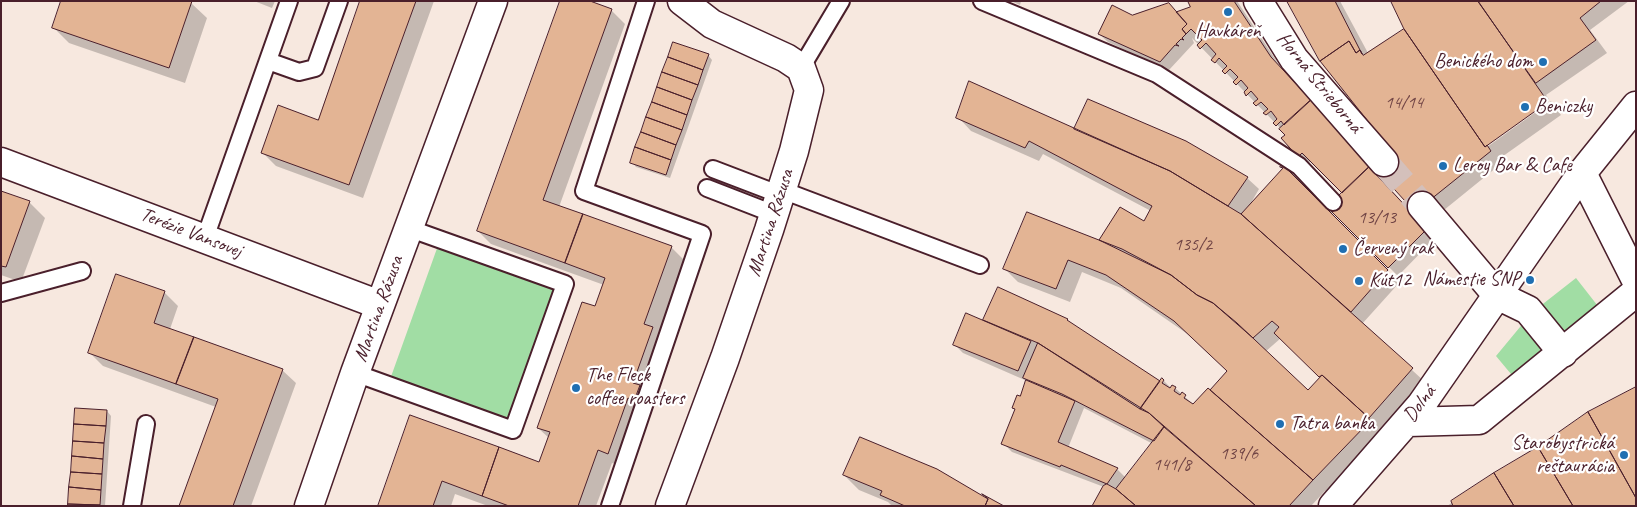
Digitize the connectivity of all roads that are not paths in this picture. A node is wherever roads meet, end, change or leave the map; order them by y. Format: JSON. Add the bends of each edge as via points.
{"nodes":[{"id":1,"x":289,"y":1,"type":"edge"},
{"id":2,"x":338,"y":1,"type":"edge"},
{"id":3,"x":493,"y":1,"type":"edge"},
{"id":4,"x":646,"y":1,"type":"edge"},
{"id":5,"x":682,"y":1,"type":"edge"},
{"id":6,"x":841,"y":1,"type":"edge"},
{"id":7,"x":982,"y":1,"type":"edge"},
{"id":8,"x":1258,"y":1,"type":"edge"},
{"id":9,"x":268,"y":61,"type":"junction"},
{"id":10,"x":801,"y":68,"type":"junction"},
{"id":11,"x":1636,"y":106,"type":"edge"},
{"id":12,"x":1,"y":162,"type":"edge"},
{"id":13,"x":1384,"y":162,"type":"tunnel mouth"},
{"id":14,"x":713,"y":169,"type":"dead end"},
{"id":15,"x":1582,"y":173,"type":"junction"},
{"id":16,"x":707,"y":188,"type":"dead end"},
{"id":17,"x":779,"y":199,"type":"junction"},
{"id":18,"x":1333,"y":202,"type":"dead end"},
{"id":19,"x":1422,"y":206,"type":"tunnel mouth"},
{"id":20,"x":408,"y":228,"type":"junction"},
{"id":21,"x":205,"y":238,"type":"junction"},
{"id":22,"x":980,"y":265,"type":"dead end"},
{"id":23,"x":82,"y":271,"type":"dead end"},
{"id":24,"x":1636,"y":280,"type":"edge"},
{"id":25,"x":1636,"y":292,"type":"edge"},
{"id":26,"x":1,"y":293,"type":"edge"},
{"id":27,"x":1497,"y":295,"type":"junction"},
{"id":28,"x":380,"y":305,"type":"junction"},
{"id":29,"x":1563,"y":353,"type":"junction"},
{"id":30,"x":355,"y":373,"type":"junction"},
{"id":31,"x":1408,"y":422,"type":"junction"},
{"id":32,"x":146,"y":424,"type":"dead end"},
{"id":33,"x":132,"y":506,"type":"edge"},
{"id":34,"x":309,"y":506,"type":"edge"},
{"id":35,"x":610,"y":506,"type":"edge"},
{"id":36,"x":670,"y":506,"type":"edge"},
{"id":37,"x":1333,"y":506,"type":"edge"}],
"edges":[{"from":1,"to":9,"type":"lane"},
{"from":2,"to":9,"type":"lane","via":[[315,68],[299,72]]},
{"from":3,"to":20,"type":"street","name":"Martina Rázusa"},
{"from":4,"to":35,"type":"lane","via":[[584,190],[702,234]]},
{"from":5,"to":10,"type":"street","via":[[712,24]]},
{"from":6,"to":10,"type":"lane"},
{"from":7,"to":18,"type":"lane","via":[[1157,74],[1299,166]]},
{"from":8,"to":13,"type":"street","name":"Horná Strieborná","via":[[1294,59]]},
{"from":9,"to":21,"type":"lane"},
{"from":10,"to":17,"type":"street","name":"Martina Rázusa","via":[[810,90]]},
{"from":11,"to":15,"type":"street"},
{"from":12,"to":21,"type":"street","name":"Terézie Vansovej"},
{"from":14,"to":17,"type":"lane"},
{"from":15,"to":24,"type":"street"},
{"from":15,"to":27,"type":"street"},
{"from":16,"to":17,"type":"lane"},
{"from":17,"to":22,"type":"lane"},
{"from":17,"to":36,"type":"street","name":"Martina Rázusa"},
{"from":19,"to":27,"type":"street"},
{"from":20,"to":28,"type":"street","name":"Martina Rázusa"},
{"from":20,"to":30,"type":"lane","via":[[566,284],[513,430]]},
{"from":21,"to":28,"type":"street","name":"Terézie Vansovej"},
{"from":23,"to":26,"type":"lane"},
{"from":25,"to":29,"type":"street"},
{"from":27,"to":29,"type":"street","via":[[1528,310]]},
{"from":27,"to":31,"type":"street","name":"Dolná"},
{"from":28,"to":30,"type":"street","name":"Martina Rázusa"},
{"from":29,"to":31,"type":"street","via":[[1479,420]]},
{"from":30,"to":34,"type":"street","name":"Martina Rázusa"},
{"from":31,"to":37,"type":"street","name":"Dolná"},
{"from":32,"to":33,"type":"lane"}]}
